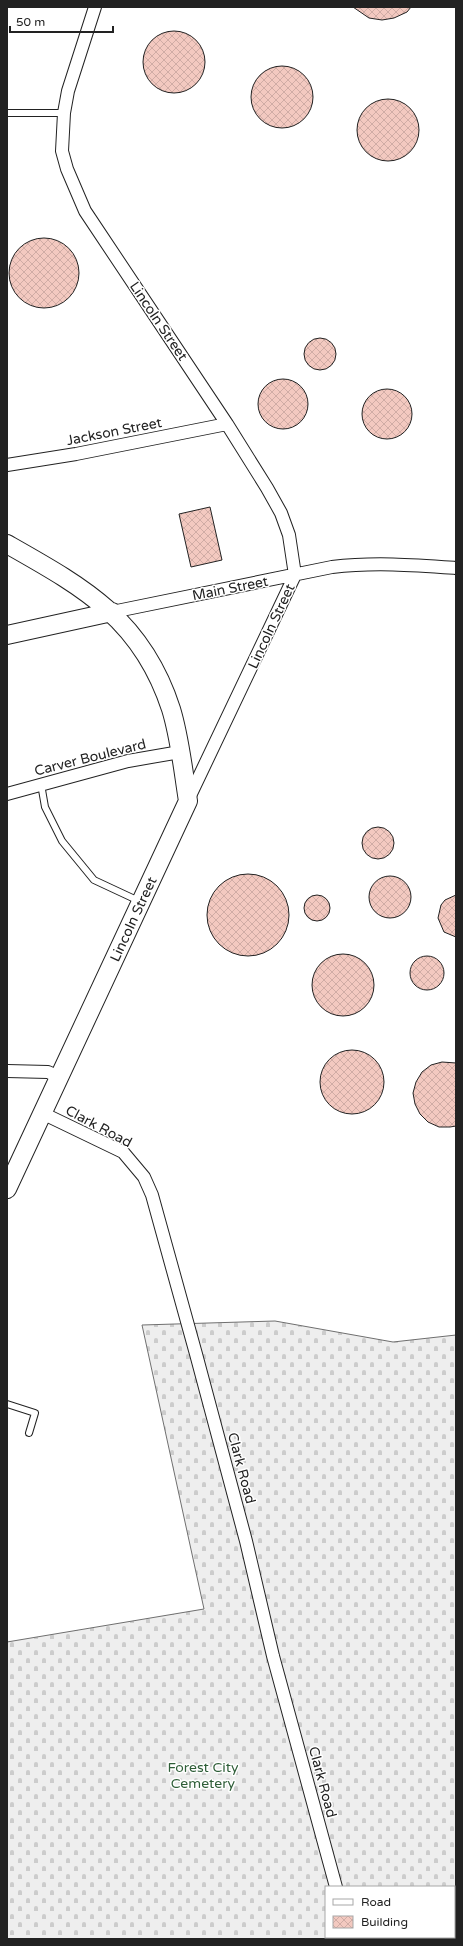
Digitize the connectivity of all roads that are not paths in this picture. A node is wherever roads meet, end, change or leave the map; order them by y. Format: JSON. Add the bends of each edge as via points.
{"nodes":[{"id":1,"x":95,"y":7,"type":"edge"},
{"id":2,"x":7,"y":113,"type":"edge"},
{"id":3,"x":64,"y":113,"type":"junction"},
{"id":4,"x":226,"y":424,"type":"junction"},
{"id":5,"x":7,"y":465,"type":"edge"},
{"id":6,"x":7,"y":544,"type":"edge"},
{"id":7,"x":456,"y":568,"type":"edge"},
{"id":8,"x":295,"y":575,"type":"junction"},
{"id":9,"x":112,"y":612,"type":"junction"},
{"id":10,"x":7,"y":635,"type":"edge"},
{"id":11,"x":180,"y":752,"type":"junction"},
{"id":12,"x":41,"y":784,"type":"junction"},
{"id":13,"x":7,"y":794,"type":"edge"},
{"id":14,"x":188,"y":801,"type":"junction"},
{"id":15,"x":141,"y":902,"type":"junction"},
{"id":16,"x":7,"y":1071,"type":"edge"},
{"id":17,"x":59,"y":1077,"type":"junction"},
{"id":18,"x":42,"y":1113,"type":"junction"},
{"id":19,"x":7,"y":1189,"type":"edge"},
{"id":20,"x":7,"y":1404,"type":"edge"},
{"id":21,"x":29,"y":1433,"type":"dead end"},
{"id":22,"x":336,"y":1886,"type":"edge"}],
"edges":[{"from":1,"to":3,"type":"street","name":"Lincoln Street","via":[[68,91]]},
{"from":2,"to":3,"type":"lane"},
{"from":3,"to":4,"type":"street","name":"Lincoln Street","via":[[62,151],[74,189],[85,211]]},
{"from":4,"to":5,"type":"street","name":"Jackson Street"},
{"from":4,"to":8,"type":"street","name":"Lincoln Street","via":[[281,513],[290,543]]},
{"from":6,"to":9,"type":"main road","via":[[71,580]]},
{"from":7,"to":8,"type":"street","name":"Main Street","via":[[376,563],[332,567]]},
{"from":8,"to":9,"type":"street","name":"Main Street"},
{"from":8,"to":14,"type":"street","name":"Lincoln Street"},
{"from":9,"to":10,"type":"main road","name":"Main Street"},
{"from":9,"to":11,"type":"main road","via":[[139,644],[163,687],[171,709]]},
{"from":11,"to":12,"type":"street","name":"Carver Boulevard","via":[[128,761]]},
{"from":11,"to":14,"type":"main road"},
{"from":12,"to":13,"type":"street","name":"Carver Boulevard"},
{"from":12,"to":15,"type":"lane","via":[[45,807],[62,841],[94,880]]},
{"from":14,"to":15,"type":"main road","name":"Lincoln Street"},
{"from":15,"to":17,"type":"main road","name":"Lincoln Street"},
{"from":16,"to":17,"type":"street","via":[[48,1072]]},
{"from":17,"to":18,"type":"main road","name":"Lincoln Street"},
{"from":18,"to":19,"type":"main road","name":"Lincoln Street"},
{"from":18,"to":22,"type":"street","name":"Clark Road","via":[[123,1152],[144,1177],[152,1195]]},
{"from":20,"to":21,"type":"lane","via":[[35,1413]]}]}
